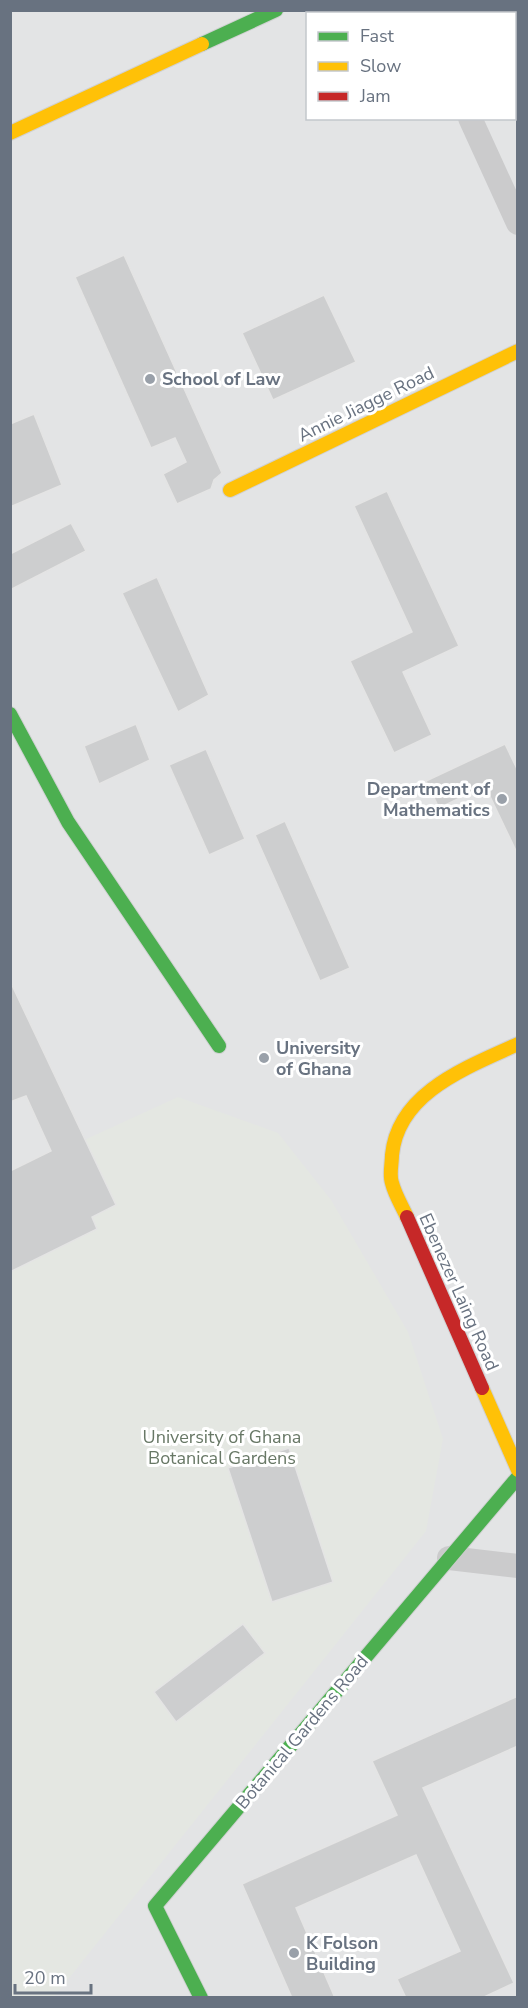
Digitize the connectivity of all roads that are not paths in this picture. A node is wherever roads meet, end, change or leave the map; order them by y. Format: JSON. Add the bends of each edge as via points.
{"nodes":[{"id":1,"x":276,"y":10,"type":"edge"},
{"id":2,"x":471,"y":120,"type":"edge"},
{"id":3,"x":10,"y":133,"type":"edge"},
{"id":4,"x":518,"y":223,"type":"edge"},
{"id":5,"x":518,"y":351,"type":"edge"},
{"id":6,"x":230,"y":490,"type":"dead end"},
{"id":7,"x":10,"y":714,"type":"edge"},
{"id":8,"x":518,"y":1044,"type":"edge"},
{"id":9,"x":219,"y":1046,"type":"dead end"},
{"id":10,"x":518,"y":1470,"type":"edge"},
{"id":11,"x":518,"y":1477,"type":"edge"},
{"id":12,"x":449,"y":1558,"type":"junction"},
{"id":13,"x":518,"y":1566,"type":"edge"},
{"id":14,"x":201,"y":1998,"type":"edge"}],
"edges":[{"from":1,"to":3,"type":"street"},
{"from":2,"to":4,"type":"street"},
{"from":5,"to":6,"type":"street","name":"Annie Jiagge Road"},
{"from":7,"to":9,"type":"street","via":[[68,822]]},
{"from":8,"to":10,"type":"street","name":"Ebenezer Laing Road","via":[[448,1078],[424,1096],[400,1124],[391,1181]]},
{"from":11,"to":12,"type":"street","name":"Botanical Gardens Road"},
{"from":12,"to":13,"type":"street"},
{"from":12,"to":14,"type":"street","name":"Botanical Gardens Road","via":[[155,1906]]}]}
